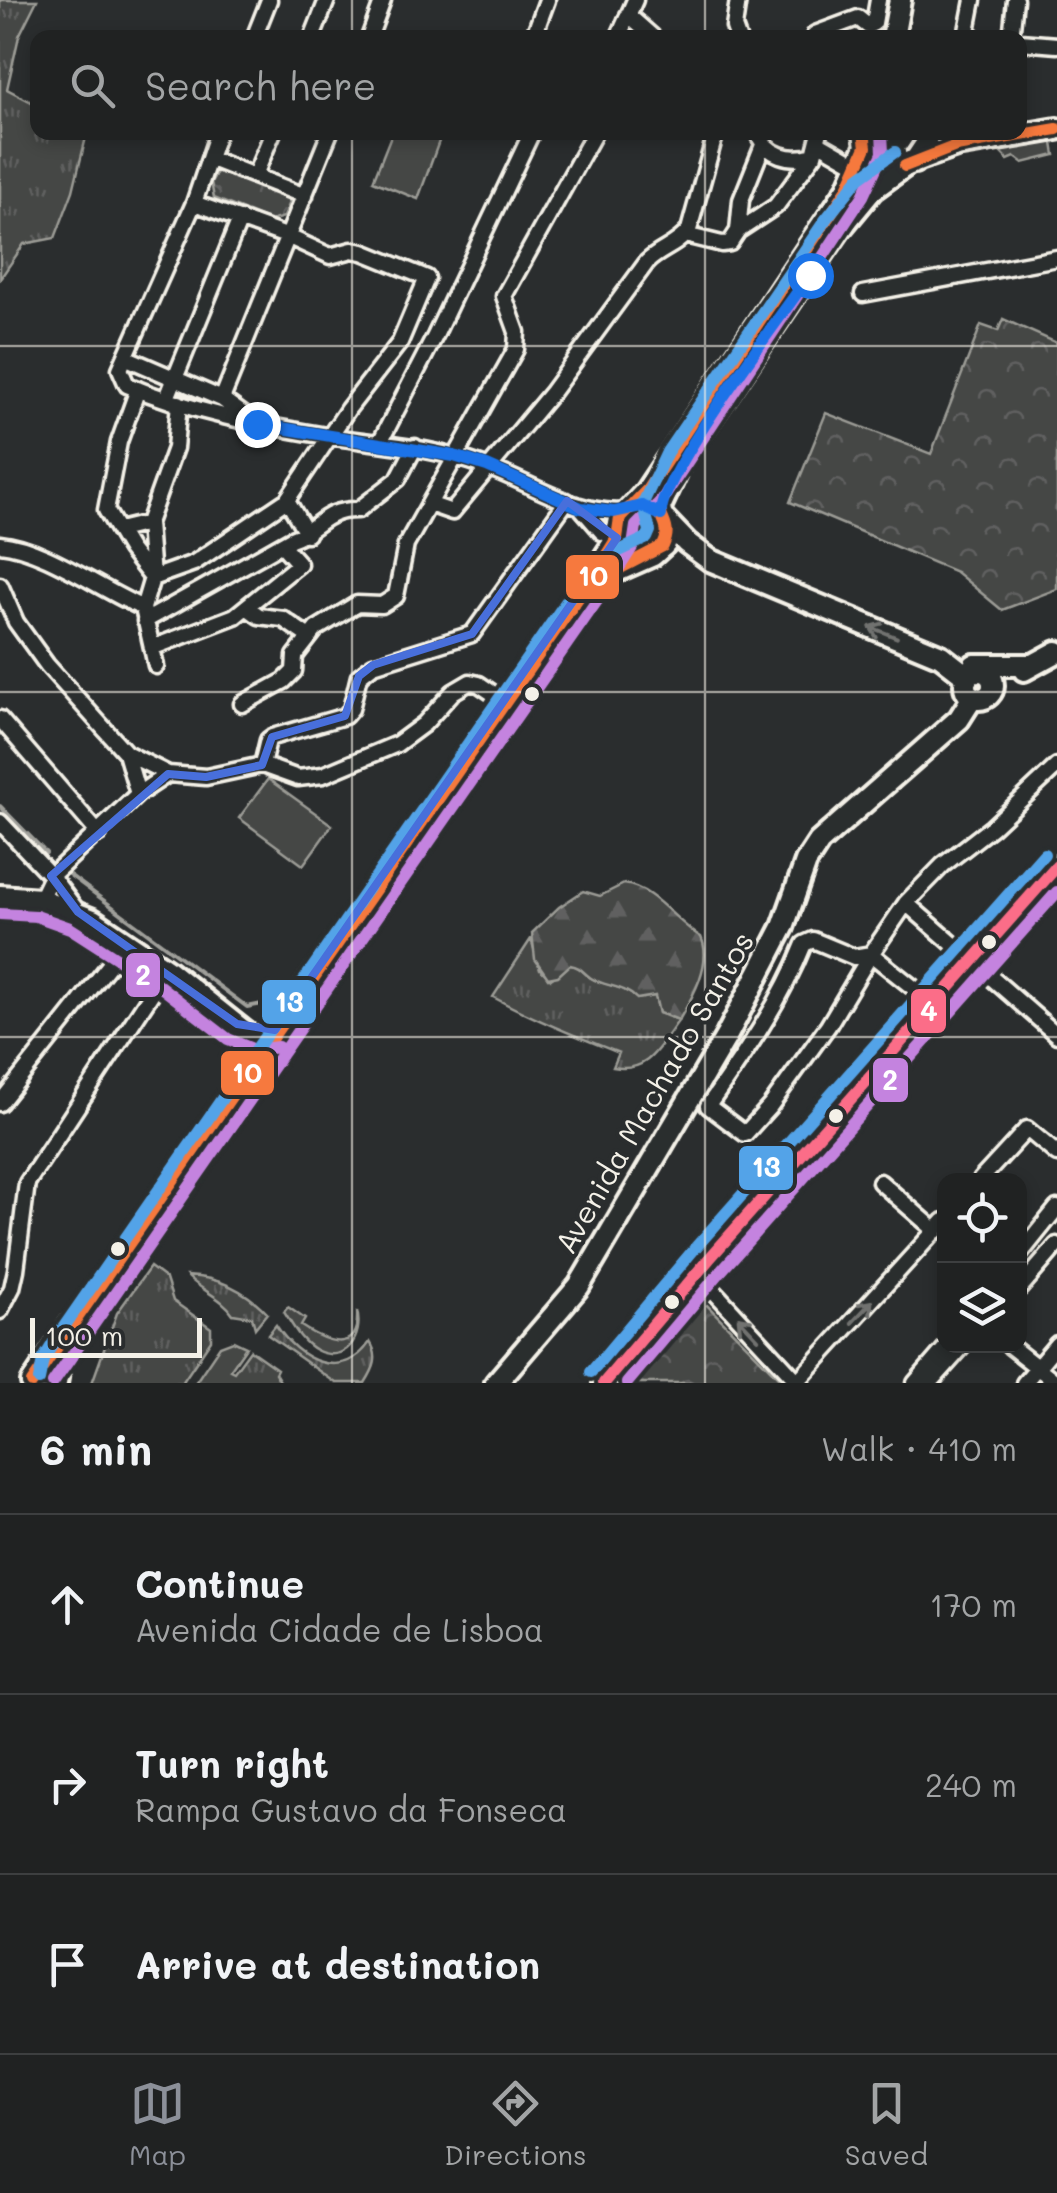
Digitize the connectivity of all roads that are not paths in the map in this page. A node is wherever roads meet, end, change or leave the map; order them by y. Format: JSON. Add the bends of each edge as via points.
{"nodes":[{"id":1,"x":269,"y":0,"type":"edge"},
{"id":2,"x":327,"y":0,"type":"edge"},
{"id":3,"x":547,"y":0,"type":"edge"},
{"id":4,"x":635,"y":0,"type":"edge"},
{"id":5,"x":738,"y":0,"type":"edge"},
{"id":6,"x":849,"y":0,"type":"edge"},
{"id":7,"x":878,"y":0,"type":"edge"},
{"id":8,"x":900,"y":0,"type":"edge"},
{"id":9,"x":911,"y":0,"type":"edge"},
{"id":10,"x":973,"y":0,"type":"edge"},
{"id":11,"x":1015,"y":0,"type":"edge"},
{"id":12,"x":385,"y":2,"type":"edge"},
{"id":13,"x":628,"y":15,"type":"junction"},
{"id":14,"x":858,"y":18,"type":"junction"},
{"id":15,"x":257,"y":30,"type":"edge"},
{"id":16,"x":315,"y":30,"type":"edge"},
{"id":17,"x":372,"y":30,"type":"edge"},
{"id":18,"x":535,"y":30,"type":"edge"},
{"id":19,"x":621,"y":30,"type":"edge"},
{"id":20,"x":645,"y":30,"type":"edge"},
{"id":21,"x":735,"y":30,"type":"edge"},
{"id":22,"x":826,"y":30,"type":"edge"},
{"id":23,"x":894,"y":30,"type":"edge"},
{"id":24,"x":907,"y":30,"type":"edge"},
{"id":25,"x":970,"y":30,"type":"edge"},
{"id":26,"x":1013,"y":30,"type":"edge"},
{"id":27,"x":1027,"y":43,"type":"edge"},
{"id":28,"x":1057,"y":45,"type":"edge"},
{"id":29,"x":1057,"y":116,"type":"edge"},
{"id":30,"x":1027,"y":121,"type":"edge"},
{"id":31,"x":1057,"y":129,"type":"edge"},
{"id":32,"x":1027,"y":134,"type":"edge"},
{"id":33,"x":216,"y":140,"type":"edge"},
{"id":34,"x":269,"y":140,"type":"edge"},
{"id":35,"x":327,"y":140,"type":"edge"},
{"id":36,"x":528,"y":140,"type":"edge"},
{"id":37,"x":591,"y":140,"type":"edge"},
{"id":38,"x":714,"y":140,"type":"edge"},
{"id":39,"x":760,"y":140,"type":"edge"},
{"id":40,"x":761,"y":140,"type":"edge"},
{"id":41,"x":926,"y":140,"type":"edge"},
{"id":42,"x":992,"y":140,"type":"edge"},
{"id":43,"x":818,"y":144,"type":"edge"},
{"id":44,"x":863,"y":148,"type":"edge"},
{"id":45,"x":212,"y":159,"type":"junction"},
{"id":46,"x":909,"y":164,"type":"junction"},
{"id":47,"x":255,"y":175,"type":"junction"},
{"id":48,"x":305,"y":196,"type":"junction"},
{"id":49,"x":194,"y":203,"type":"junction"},
{"id":50,"x":240,"y":219,"type":"junction"},
{"id":51,"x":738,"y":231,"type":"junction"},
{"id":52,"x":686,"y":235,"type":"junction"},
{"id":53,"x":289,"y":237,"type":"junction"},
{"id":54,"x":1057,"y":258,"type":"edge"},
{"id":55,"x":863,"y":294,"type":"dead end"},
{"id":56,"x":126,"y":358,"type":"junction"},
{"id":57,"x":174,"y":377,"type":"junction"},
{"id":58,"x":138,"y":389,"type":"junction"},
{"id":59,"x":222,"y":399,"type":"junction"},
{"id":60,"x":173,"y":400,"type":"junction"},
{"id":61,"x":257,"y":424,"type":"junction"},
{"id":62,"x":330,"y":436,"type":"junction"},
{"id":63,"x":380,"y":442,"type":"junction"},
{"id":64,"x":415,"y":447,"type":"junction"},
{"id":65,"x":454,"y":456,"type":"junction"},
{"id":66,"x":487,"y":466,"type":"junction"},
{"id":67,"x":286,"y":500,"type":"junction"},
{"id":68,"x":429,"y":504,"type":"junction"},
{"id":69,"x":574,"y":505,"type":"junction"},
{"id":70,"x":630,"y":510,"type":"junction"},
{"id":71,"x":663,"y":518,"type":"junction"},
{"id":72,"x":148,"y":523,"type":"junction"},
{"id":73,"x":119,"y":530,"type":"junction"},
{"id":74,"x":307,"y":534,"type":"junction"},
{"id":75,"x":617,"y":538,"type":"junction"},
{"id":76,"x":0,"y":544,"type":"edge"},
{"id":77,"x":283,"y":546,"type":"junction"},
{"id":78,"x":649,"y":556,"type":"junction"},
{"id":79,"x":732,"y":570,"type":"junction"},
{"id":80,"x":152,"y":578,"type":"junction"},
{"id":81,"x":0,"y":585,"type":"edge"},
{"id":82,"x":248,"y":608,"type":"junction"},
{"id":83,"x":144,"y":615,"type":"junction"},
{"id":84,"x":309,"y":637,"type":"junction"},
{"id":85,"x":154,"y":648,"type":"junction"},
{"id":86,"x":1057,"y":652,"type":"edge"},
{"id":87,"x":950,"y":663,"type":"junction"},
{"id":88,"x":1032,"y":665,"type":"junction"},
{"id":89,"x":156,"y":666,"type":"dead end"},
{"id":90,"x":970,"y":687,"type":"junction"},
{"id":91,"x":504,"y":701,"type":"junction"},
{"id":92,"x":242,"y":704,"type":"dead end"},
{"id":93,"x":0,"y":719,"type":"edge"},
{"id":94,"x":126,"y":753,"type":"junction"},
{"id":95,"x":262,"y":765,"type":"junction"},
{"id":96,"x":1057,"y":766,"type":"edge"},
{"id":97,"x":168,"y":774,"type":"junction"},
{"id":98,"x":138,"y":794,"type":"junction"},
{"id":99,"x":0,"y":822,"type":"edge"},
{"id":100,"x":99,"y":834,"type":"junction"},
{"id":101,"x":1057,"y":866,"type":"edge"},
{"id":102,"x":51,"y":876,"type":"junction"},
{"id":103,"x":0,"y":896,"type":"edge"},
{"id":104,"x":40,"y":900,"type":"junction"},
{"id":105,"x":906,"y":902,"type":"junction"},
{"id":106,"x":78,"y":912,"type":"junction"},
{"id":107,"x":126,"y":944,"type":"junction"},
{"id":108,"x":871,"y":954,"type":"junction"},
{"id":109,"x":973,"y":959,"type":"junction"},
{"id":110,"x":167,"y":970,"type":"junction"},
{"id":111,"x":934,"y":1005,"type":"junction"},
{"id":112,"x":237,"y":1024,"type":"junction"},
{"id":113,"x":275,"y":1030,"type":"junction"},
{"id":114,"x":1057,"y":1034,"type":"edge"},
{"id":115,"x":250,"y":1066,"type":"junction"},
{"id":116,"x":0,"y":1103,"type":"edge"},
{"id":117,"x":1057,"y":1154,"type":"edge"},
{"id":118,"x":986,"y":1173,"type":"edge"},
{"id":119,"x":880,"y":1182,"type":"dead end"},
{"id":120,"x":1057,"y":1208,"type":"edge"},
{"id":121,"x":937,"y":1224,"type":"edge"},
{"id":122,"x":937,"y":1229,"type":"edge"},
{"id":123,"x":1027,"y":1245,"type":"edge"},
{"id":124,"x":1057,"y":1246,"type":"edge"},
{"id":125,"x":697,"y":1273,"type":"junction"},
{"id":126,"x":1027,"y":1280,"type":"edge"},
{"id":127,"x":0,"y":1311,"type":"edge"},
{"id":128,"x":1057,"y":1344,"type":"edge"},
{"id":129,"x":942,"y":1353,"type":"edge"},
{"id":130,"x":957,"y":1353,"type":"edge"},
{"id":131,"x":1019,"y":1353,"type":"edge"},
{"id":132,"x":1038,"y":1368,"type":"junction"},
{"id":133,"x":798,"y":1382,"type":"edge"},
{"id":134,"x":32,"y":1383,"type":"edge"},
{"id":135,"x":56,"y":1383,"type":"edge"},
{"id":136,"x":496,"y":1383,"type":"edge"},
{"id":137,"x":604,"y":1383,"type":"edge"},
{"id":138,"x":915,"y":1383,"type":"edge"},
{"id":139,"x":930,"y":1383,"type":"edge"},
{"id":140,"x":1024,"y":1383,"type":"edge"},
{"id":141,"x":1056,"y":1383,"type":"edge"}],
"edges":[{"from":1,"to":15,"type":"street"},
{"from":2,"to":16,"type":"street"},
{"from":3,"to":18,"type":"street"},
{"from":4,"to":13,"type":"street"},
{"from":5,"to":21,"type":"street"},
{"from":6,"to":14,"type":"street"},
{"from":7,"to":14,"type":"street","via":[[874,23]]},
{"from":8,"to":23,"type":"main road"},
{"from":9,"to":24,"type":"main road"},
{"from":10,"to":25,"type":"street"},
{"from":11,"to":26,"type":"street"},
{"from":12,"to":17,"type":"street"},
{"from":13,"to":19,"type":"street"},
{"from":13,"to":20,"type":"street"},
{"from":14,"to":22,"type":"street"},
{"from":27,"to":28,"type":"street"},
{"from":29,"to":30,"type":"main road"},
{"from":31,"to":32,"type":"main road"},
{"from":33,"to":45,"type":"street"},
{"from":34,"to":47,"type":"street"},
{"from":35,"to":48,"type":"street"},
{"from":36,"to":63,"type":"street"},
{"from":37,"to":65,"type":"street","via":[[504,296],[518,332],[516,349]]},
{"from":38,"to":52,"type":"street"},
{"from":39,"to":51,"type":"street"},
{"from":40,"to":43,"type":"street","via":[[788,157]]},
{"from":41,"to":46,"type":"main road"},
{"from":42,"to":46,"type":"main road"},
{"from":43,"to":44,"type":"street"},
{"from":43,"to":51,"type":"street","via":[[776,206]]},
{"from":44,"to":46,"type":"main road","via":[[877,162]]},
{"from":44,"to":70,"type":"main road","via":[[828,218]]},
{"from":45,"to":47,"type":"street"},
{"from":45,"to":49,"type":"street"},
{"from":46,"to":71,"type":"main road","via":[[872,190],[839,230],[681,462],[660,507]]},
{"from":47,"to":48,"type":"street"},
{"from":48,"to":53,"type":"street"},
{"from":49,"to":50,"type":"street"},
{"from":49,"to":56,"type":"street"},
{"from":50,"to":53,"type":"street"},
{"from":50,"to":57,"type":"street"},
{"from":51,"to":52,"type":"street","via":[[722,244]]},
{"from":52,"to":66,"type":"street","via":[[647,262],[552,392]]},
{"from":53,"to":59,"type":"street"},
{"from":53,"to":62,"type":"street","via":[[330,256],[363,252],[426,278],[400,342]]},
{"from":54,"to":55,"type":"street"},
{"from":56,"to":57,"type":"street"},
{"from":56,"to":58,"type":"street","via":[[122,376]]},
{"from":57,"to":59,"type":"street"},
{"from":57,"to":60,"type":"street"},
{"from":58,"to":60,"type":"street"},
{"from":58,"to":73,"type":"street","via":[[106,497]]},
{"from":59,"to":61,"type":"street"},
{"from":60,"to":61,"type":"street"},
{"from":60,"to":72,"type":"street","via":[[175,448]]},
{"from":61,"to":62,"type":"street"},
{"from":62,"to":63,"type":"street"},
{"from":62,"to":67,"type":"street"},
{"from":63,"to":64,"type":"street"},
{"from":64,"to":65,"type":"street"},
{"from":64,"to":74,"type":"street","via":[[398,479],[358,510],[322,517]]},
{"from":65,"to":66,"type":"street"},
{"from":65,"to":68,"type":"street"},
{"from":66,"to":68,"type":"street","via":[[452,512]]},
{"from":66,"to":69,"type":"street"},
{"from":67,"to":74,"type":"street"},
{"from":67,"to":80,"type":"street","via":[[194,562]]},
{"from":68,"to":84,"type":"street","via":[[406,545],[396,596],[382,605],[357,604]]},
{"from":69,"to":70,"type":"street"},
{"from":69,"to":75,"type":"street"},
{"from":69,"to":95,"type":"street","via":[[472,634],[372,665],[359,676],[345,716],[272,737]]},
{"from":70,"to":71,"type":"main road","via":[[642,506]]},
{"from":70,"to":75,"type":"main road","via":[[620,518]]},
{"from":71,"to":78,"type":"main road","via":[[667,536]]},
{"from":71,"to":79,"type":"main road","via":[[686,543]]},
{"from":72,"to":73,"type":"street"},
{"from":72,"to":80,"type":"street"},
{"from":73,"to":80,"type":"street"},
{"from":74,"to":77,"type":"street"},
{"from":75,"to":78,"type":"main road","via":[[630,555]]},
{"from":75,"to":91,"type":"main road"},
{"from":76,"to":83,"type":"street","via":[[78,573]]},
{"from":77,"to":82,"type":"street","via":[[299,564]]},
{"from":77,"to":83,"type":"street"},
{"from":78,"to":79,"type":"main road"},
{"from":78,"to":135,"type":"main road","via":[[612,572],[596,589],[86,1326],[59,1366]]},
{"from":87,"to":79,"type":"main road","one_way":true},
{"from":80,"to":83,"type":"street"},
{"from":81,"to":94,"type":"street","via":[[47,666]]},
{"from":82,"to":84,"type":"street","via":[[283,619]]},
{"from":82,"to":85,"type":"street"},
{"from":83,"to":85,"type":"street"},
{"from":84,"to":92,"type":"street","via":[[294,671]]},
{"from":85,"to":89,"type":"street"},
{"from":86,"to":88,"type":"main road","name":"Avenida Machado Santos"},
{"from":87,"to":88,"type":"main road"},
{"from":87,"to":90,"type":"main road"},
{"from":88,"to":90,"type":"main road","name":"Avenida Machado Santos","via":[[993,686],[985,698]]},
{"from":90,"to":136,"type":"main road","name":"Avenida Machado Santos","via":[[960,719],[819,842],[727,1035],[580,1286]]},
{"from":91,"to":95,"type":"street","via":[[470,682],[414,733],[349,766],[298,778]]},
{"from":91,"to":113,"type":"main road"},
{"from":93,"to":100,"type":"street"},
{"from":94,"to":97,"type":"street"},
{"from":94,"to":98,"type":"street"},
{"from":95,"to":97,"type":"street","via":[[206,777]]},
{"from":96,"to":105,"type":"street"},
{"from":97,"to":98,"type":"street"},
{"from":98,"to":100,"type":"street"},
{"from":99,"to":102,"type":"street"},
{"from":100,"to":102,"type":"street"},
{"from":101,"to":109,"type":"main road"},
{"from":102,"to":104,"type":"street"},
{"from":102,"to":106,"type":"street"},
{"from":103,"to":104,"type":"main road"},
{"from":104,"to":106,"type":"main road"},
{"from":105,"to":108,"type":"street"},
{"from":105,"to":109,"type":"street"},
{"from":106,"to":107,"type":"main road"},
{"from":107,"to":110,"type":"main road"},
{"from":107,"to":116,"type":"street"},
{"from":108,"to":108,"type":"street","via":[[817,1042],[744,1134],[708,1106],[749,1047],[804,944],[814,940],[854,957]]},
{"from":108,"to":111,"type":"street"},
{"from":109,"to":111,"type":"main road"},
{"from":109,"to":114,"type":"street"},
{"from":110,"to":112,"type":"main road"},
{"from":110,"to":127,"type":"street","via":[[27,1183],[16,1270]]},
{"from":111,"to":125,"type":"main road"},
{"from":112,"to":113,"type":"main road","via":[[257,1033]]},
{"from":112,"to":115,"type":"main road","via":[[252,1042]]},
{"from":113,"to":115,"type":"main road"},
{"from":115,"to":134,"type":"main road"},
{"from":117,"to":118,"type":"street","via":[[1027,1128]]},
{"from":119,"to":121,"type":"street"},
{"from":120,"to":123,"type":"street"},
{"from":133,"to":122,"type":"street","one_way":true},
{"from":124,"to":126,"type":"street"},
{"from":133,"to":125,"type":"street","one_way":true},
{"from":125,"to":137,"type":"main road"},
{"from":128,"to":132,"type":"street"},
{"from":129,"to":138,"type":"street"},
{"from":130,"to":139,"type":"street"},
{"from":131,"to":132,"type":"street"},
{"from":132,"to":140,"type":"street"},
{"from":132,"to":141,"type":"street"}]}
